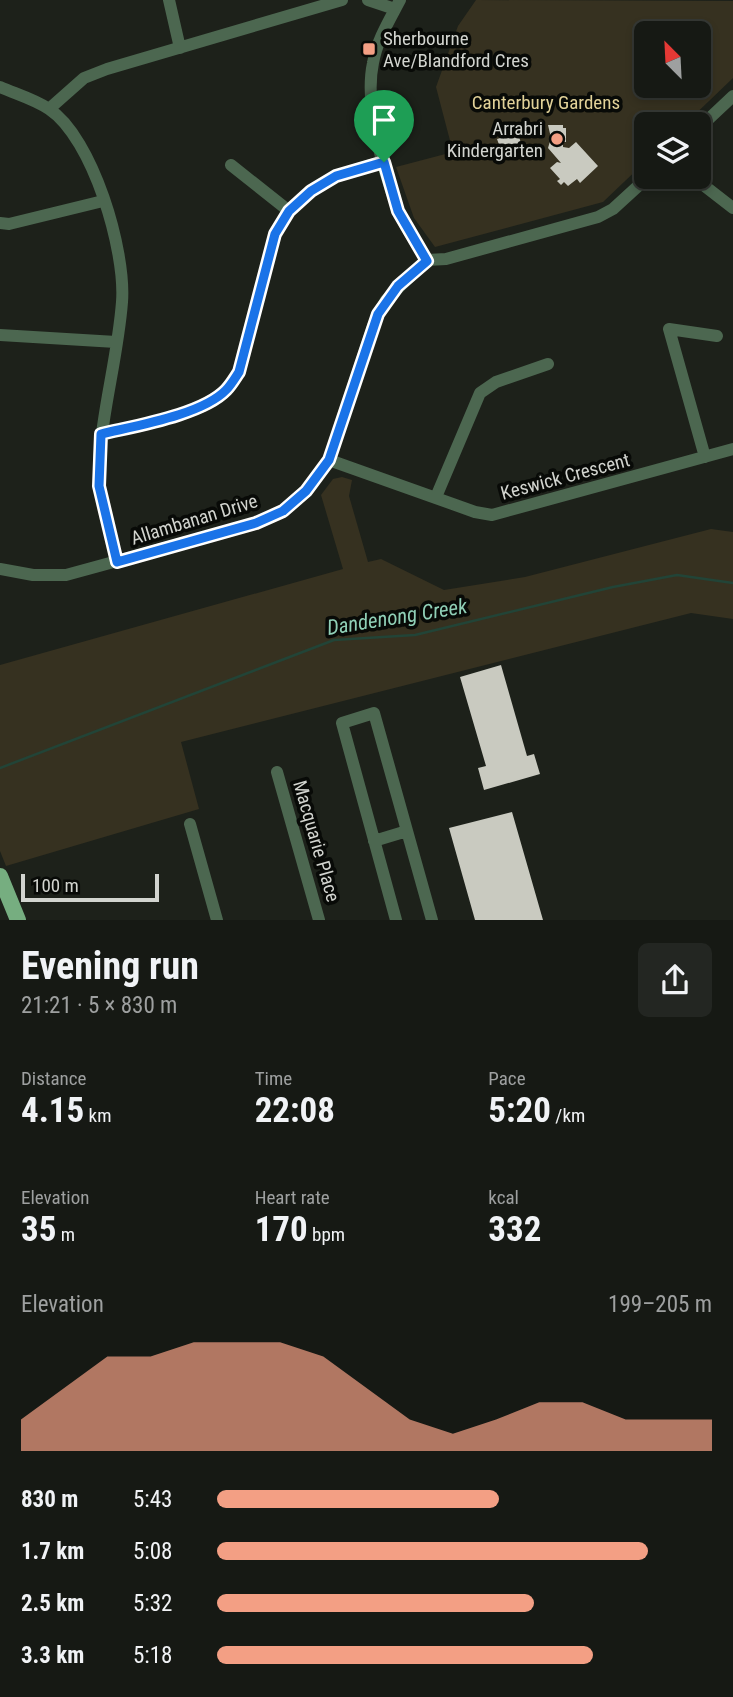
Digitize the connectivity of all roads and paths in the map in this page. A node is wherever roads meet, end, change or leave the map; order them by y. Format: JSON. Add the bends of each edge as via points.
{"nodes":[{"id":1,"x":169,"y":0,"type":"edge"},
{"id":2,"x":342,"y":0,"type":"edge"},
{"id":3,"x":368,"y":0,"type":"edge"},
{"id":4,"x":398,"y":5,"type":"edge"},
{"id":5,"x":180,"y":48,"type":"junction"},
{"id":6,"x":0,"y":87,"type":"edge"},
{"id":7,"x":733,"y":96,"type":"edge"},
{"id":8,"x":49,"y":109,"type":"junction"},
{"id":9,"x":711,"y":117,"type":"edge"},
{"id":10,"x":384,"y":162,"type":"junction"},
{"id":11,"x":231,"y":165,"type":"dead end"},
{"id":12,"x":635,"y":189,"type":"edge"},
{"id":13,"x":708,"y":189,"type":"edge"},
{"id":14,"x":103,"y":201,"type":"junction"},
{"id":15,"x":733,"y":208,"type":"edge"},
{"id":16,"x":289,"y":211,"type":"junction"},
{"id":17,"x":0,"y":223,"type":"edge"},
{"id":18,"x":427,"y":261,"type":"junction"},
{"id":19,"x":0,"y":335,"type":"edge"},
{"id":20,"x":717,"y":336,"type":"dead end"},
{"id":21,"x":116,"y":342,"type":"junction"},
{"id":22,"x":548,"y":364,"type":"dead end"},
{"id":23,"x":101,"y":434,"type":"junction"},
{"id":24,"x":733,"y":449,"type":"edge"},
{"id":25,"x":705,"y":457,"type":"junction"},
{"id":26,"x":329,"y":460,"type":"junction"},
{"id":27,"x":436,"y":497,"type":"junction"},
{"id":28,"x":117,"y":562,"type":"junction"},
{"id":29,"x":0,"y":569,"type":"edge"},
{"id":30,"x":277,"y":772,"type":"dead end"},
{"id":31,"x":190,"y":824,"type":"dead end"},
{"id":32,"x":407,"y":831,"type":"junction"},
{"id":33,"x":374,"y":841,"type":"junction"},
{"id":34,"x":0,"y":876,"type":"edge"},
{"id":35,"x":18,"y":920,"type":"edge"},
{"id":36,"x":216,"y":920,"type":"edge"},
{"id":37,"x":319,"y":920,"type":"edge"},
{"id":38,"x":396,"y":920,"type":"edge"},
{"id":39,"x":432,"y":920,"type":"edge"}],
"edges":[{"from":1,"to":5,"type":"street"},
{"from":2,"to":5,"type":"street"},
{"from":3,"to":4,"type":"street"},
{"from":4,"to":10,"type":"street","via":[[378,44],[370,83]]},
{"from":5,"to":8,"type":"street","via":[[84,78]]},
{"from":6,"to":8,"type":"street"},
{"from":7,"to":9,"type":"street"},
{"from":8,"to":14,"type":"street","via":[[81,144]]},
{"from":10,"to":16,"type":"street","via":[[336,176]]},
{"from":10,"to":18,"type":"street","via":[[398,211]]},
{"from":11,"to":16,"type":"street"},
{"from":12,"to":18,"type":"street","via":[[598,217]]},
{"from":13,"to":15,"type":"street"},
{"from":14,"to":17,"type":"street"},
{"from":14,"to":21,"type":"street","via":[[121,277]]},
{"from":16,"to":23,"type":"street","via":[[275,234],[239,372],[226,391],[182,412]]},
{"from":18,"to":26,"type":"street","name":"Allambanan Drive","via":[[398,286],[378,314]]},
{"from":19,"to":21,"type":"street"},
{"from":20,"to":25,"type":"street","via":[[669,329]]},
{"from":21,"to":23,"type":"street"},
{"from":22,"to":27,"type":"street","via":[[496,382],[480,393]]},
{"from":23,"to":28,"type":"street","via":[[99,486]]},
{"from":24,"to":25,"type":"street","name":"Keswick Crescent"},
{"from":25,"to":27,"type":"street","name":"Keswick Crescent","via":[[492,515]]},
{"from":26,"to":27,"type":"street","name":"Keswick Crescent"},
{"from":26,"to":28,"type":"street","name":"Allambanan Drive","via":[[306,491],[283,511],[256,523]]},
{"from":28,"to":29,"type":"street","name":"Allambanan Drive","via":[[66,575]]},
{"from":30,"to":37,"type":"street","name":"Macquarie Place"},
{"from":31,"to":36,"type":"street"},
{"from":32,"to":33,"type":"street"},
{"from":32,"to":33,"type":"street","via":[[374,713],[342,723]]},
{"from":32,"to":39,"type":"street"},
{"from":33,"to":38,"type":"street"},
{"from":34,"to":35,"type":"main road"}]}
